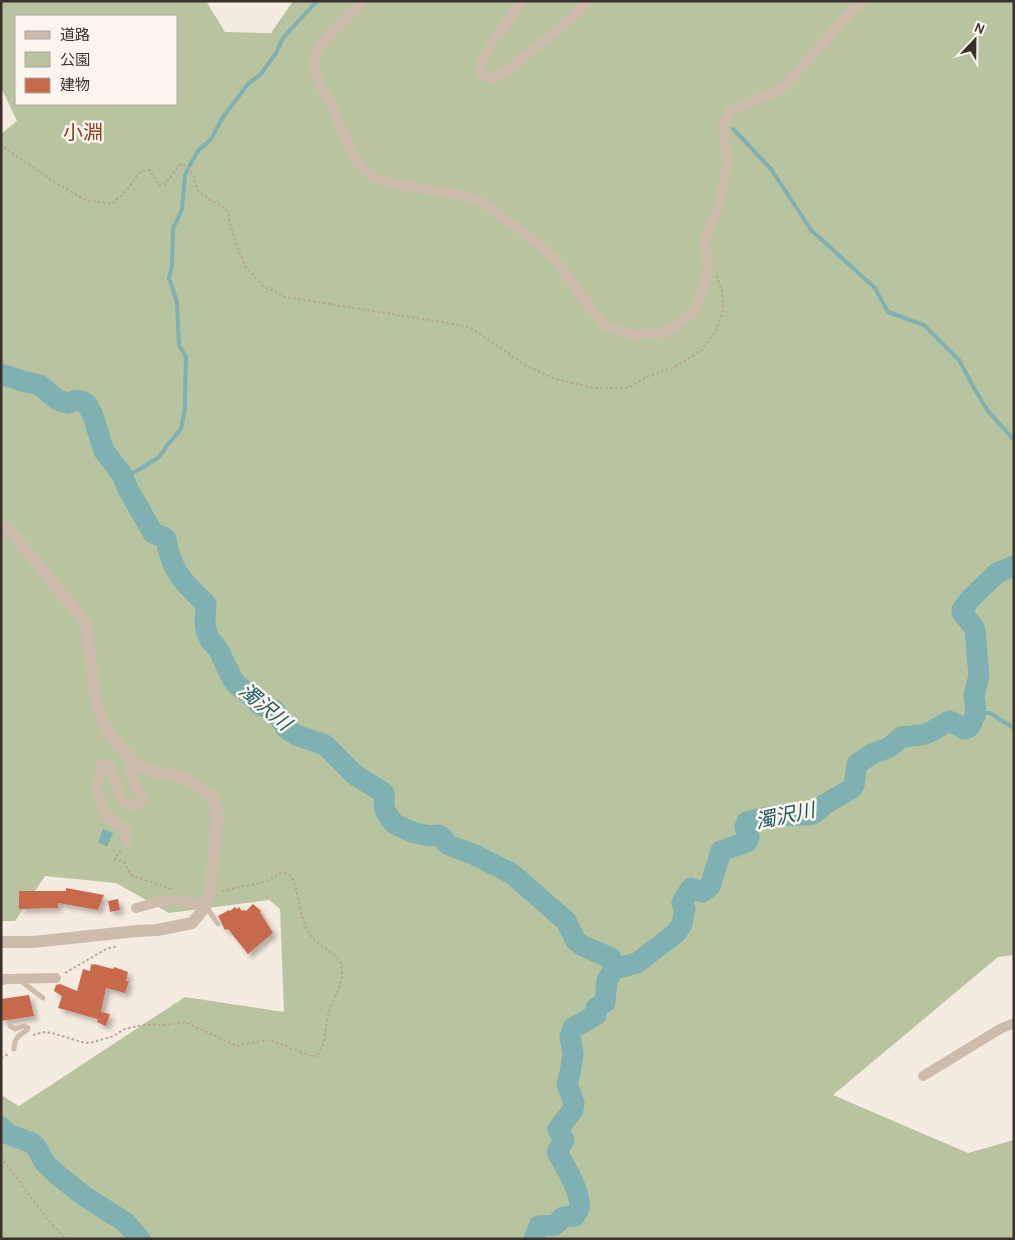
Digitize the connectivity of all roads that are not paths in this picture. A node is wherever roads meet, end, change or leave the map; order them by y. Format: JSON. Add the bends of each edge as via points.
{"nodes":[{"id":1,"x":362,"y":1,"type":"edge"},
{"id":2,"x":521,"y":1,"type":"edge"},
{"id":3,"x":587,"y":1,"type":"edge"},
{"id":4,"x":863,"y":1,"type":"edge"},
{"id":5,"x":1,"y":524,"type":"edge"},
{"id":6,"x":132,"y":760,"type":"junction"},
{"id":7,"x":127,"y":842,"type":"road end"},
{"id":8,"x":204,"y":905,"type":"junction"},
{"id":9,"x":136,"y":908,"type":"dead end"},
{"id":10,"x":218,"y":924,"type":"dead end"},
{"id":11,"x":1,"y":942,"type":"edge"},
{"id":12,"x":56,"y":978,"type":"road end"},
{"id":13,"x":19,"y":979,"type":"junction"},
{"id":14,"x":1,"y":980,"type":"edge"},
{"id":15,"x":43,"y":998,"type":"dead end"},
{"id":16,"x":1014,"y":1023,"type":"edge"},
{"id":17,"x":10,"y":1026,"type":"dead end"},
{"id":18,"x":14,"y":1050,"type":"road end"},
{"id":19,"x":924,"y":1076,"type":"dead end"}],
"edges":[{"from":1,"to":4,"type":"street","via":[[317,50],[314,66],[318,82],[363,169],[374,178],[393,184],[461,195],[483,203],[554,258],[607,327],[635,335],[667,332],[690,316],[700,299],[708,267],[705,241],[720,202],[727,165],[723,126],[730,110],[786,85]]},
{"from":2,"to":3,"type":"street","via":[[492,42],[481,64],[486,77],[493,78],[508,70],[573,17]]},
{"from":5,"to":6,"type":"street","via":[[15,536],[86,624],[96,702],[107,731]]},
{"from":6,"to":7,"type":"street","via":[[131,773],[142,796],[141,802],[130,805],[119,796],[108,763],[101,765],[97,788],[104,812],[125,828]]},
{"from":6,"to":8,"type":"street","via":[[138,767],[182,777],[212,797],[217,819],[210,892]]},
{"from":8,"to":9,"type":"street","via":[[165,900]]},
{"from":8,"to":10,"type":"lane"},
{"from":8,"to":11,"type":"street","via":[[192,923],[156,930]]},
{"from":12,"to":13,"type":"street"},
{"from":13,"to":14,"type":"street"},
{"from":13,"to":15,"type":"lane"},
{"from":16,"to":19,"type":"street"},
{"from":17,"to":18,"type":"lane","via":[[28,1028],[15,1041]]}]}
